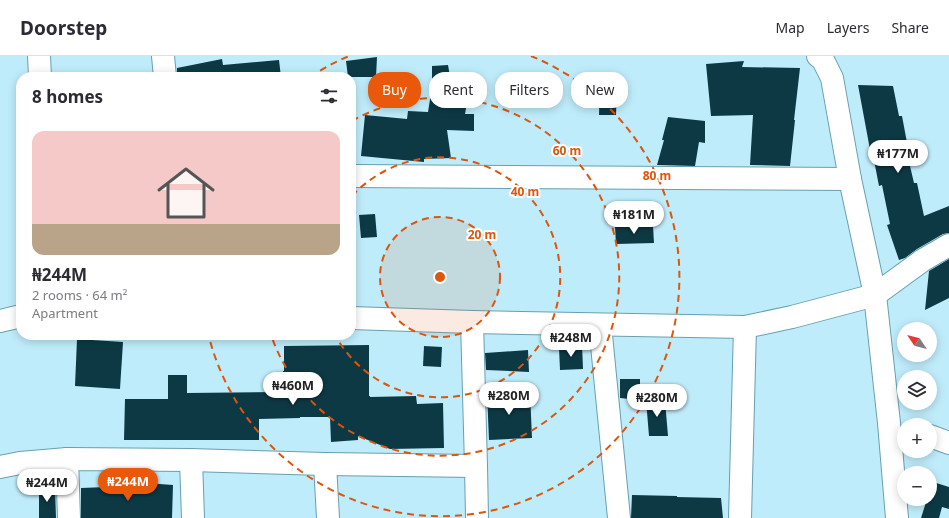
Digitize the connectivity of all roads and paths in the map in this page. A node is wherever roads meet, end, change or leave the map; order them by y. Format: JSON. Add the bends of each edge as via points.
{"nodes":[{"id":1,"x":39,"y":56,"type":"edge"},
{"id":2,"x":163,"y":56,"type":"edge"},
{"id":3,"x":818,"y":56,"type":"edge"},
{"id":4,"x":40,"y":72,"type":"edge"},
{"id":5,"x":165,"y":72,"type":"edge"},
{"id":6,"x":356,"y":176,"type":"edge"},
{"id":7,"x":850,"y":179,"type":"junction"},
{"id":8,"x":949,"y":245,"type":"edge"},
{"id":9,"x":875,"y":295,"type":"junction"},
{"id":10,"x":16,"y":317,"type":"edge"},
{"id":11,"x":356,"y":318,"type":"edge"},
{"id":12,"x":0,"y":321,"type":"edge"},
{"id":13,"x":472,"y":322,"type":"junction"},
{"id":14,"x":600,"y":325,"type":"junction"},
{"id":15,"x":745,"y":327,"type":"junction"},
{"id":16,"x":896,"y":425,"type":"edge"},
{"id":17,"x":937,"y":438,"type":"edge"},
{"id":18,"x":949,"y":442,"type":"edge"},
{"id":19,"x":66,"y":459,"type":"junction"},
{"id":20,"x":191,"y":460,"type":"junction"},
{"id":21,"x":325,"y":464,"type":"junction"},
{"id":22,"x":476,"y":466,"type":"junction"},
{"id":23,"x":0,"y":467,"type":"edge"},
{"id":24,"x":69,"y":518,"type":"edge"},
{"id":25,"x":193,"y":518,"type":"edge"},
{"id":26,"x":328,"y":518,"type":"edge"},
{"id":27,"x":477,"y":518,"type":"edge"},
{"id":28,"x":619,"y":518,"type":"edge"},
{"id":29,"x":740,"y":518,"type":"edge"},
{"id":30,"x":896,"y":518,"type":"edge"}],
"edges":[{"from":1,"to":4,"type":"street"},
{"from":2,"to":5,"type":"street"},
{"from":3,"to":7,"type":"street","via":[[823,60],[832,78]]},
{"from":6,"to":7,"type":"street"},
{"from":7,"to":9,"type":"street"},
{"from":8,"to":9,"type":"street","via":[[923,260]]},
{"from":9,"to":15,"type":"street"},
{"from":9,"to":16,"type":"street"},
{"from":10,"to":12,"type":"street"},
{"from":11,"to":13,"type":"street"},
{"from":13,"to":14,"type":"street"},
{"from":13,"to":22,"type":"street"},
{"from":14,"to":15,"type":"street"},
{"from":14,"to":28,"type":"street"},
{"from":15,"to":29,"type":"street"},
{"from":16,"to":30,"type":"street"},
{"from":17,"to":18,"type":"street"},
{"from":19,"to":20,"type":"street"},
{"from":19,"to":23,"type":"street"},
{"from":19,"to":24,"type":"street"},
{"from":20,"to":21,"type":"street"},
{"from":20,"to":25,"type":"street"},
{"from":21,"to":22,"type":"street"},
{"from":21,"to":26,"type":"street"},
{"from":22,"to":27,"type":"street"}]}
